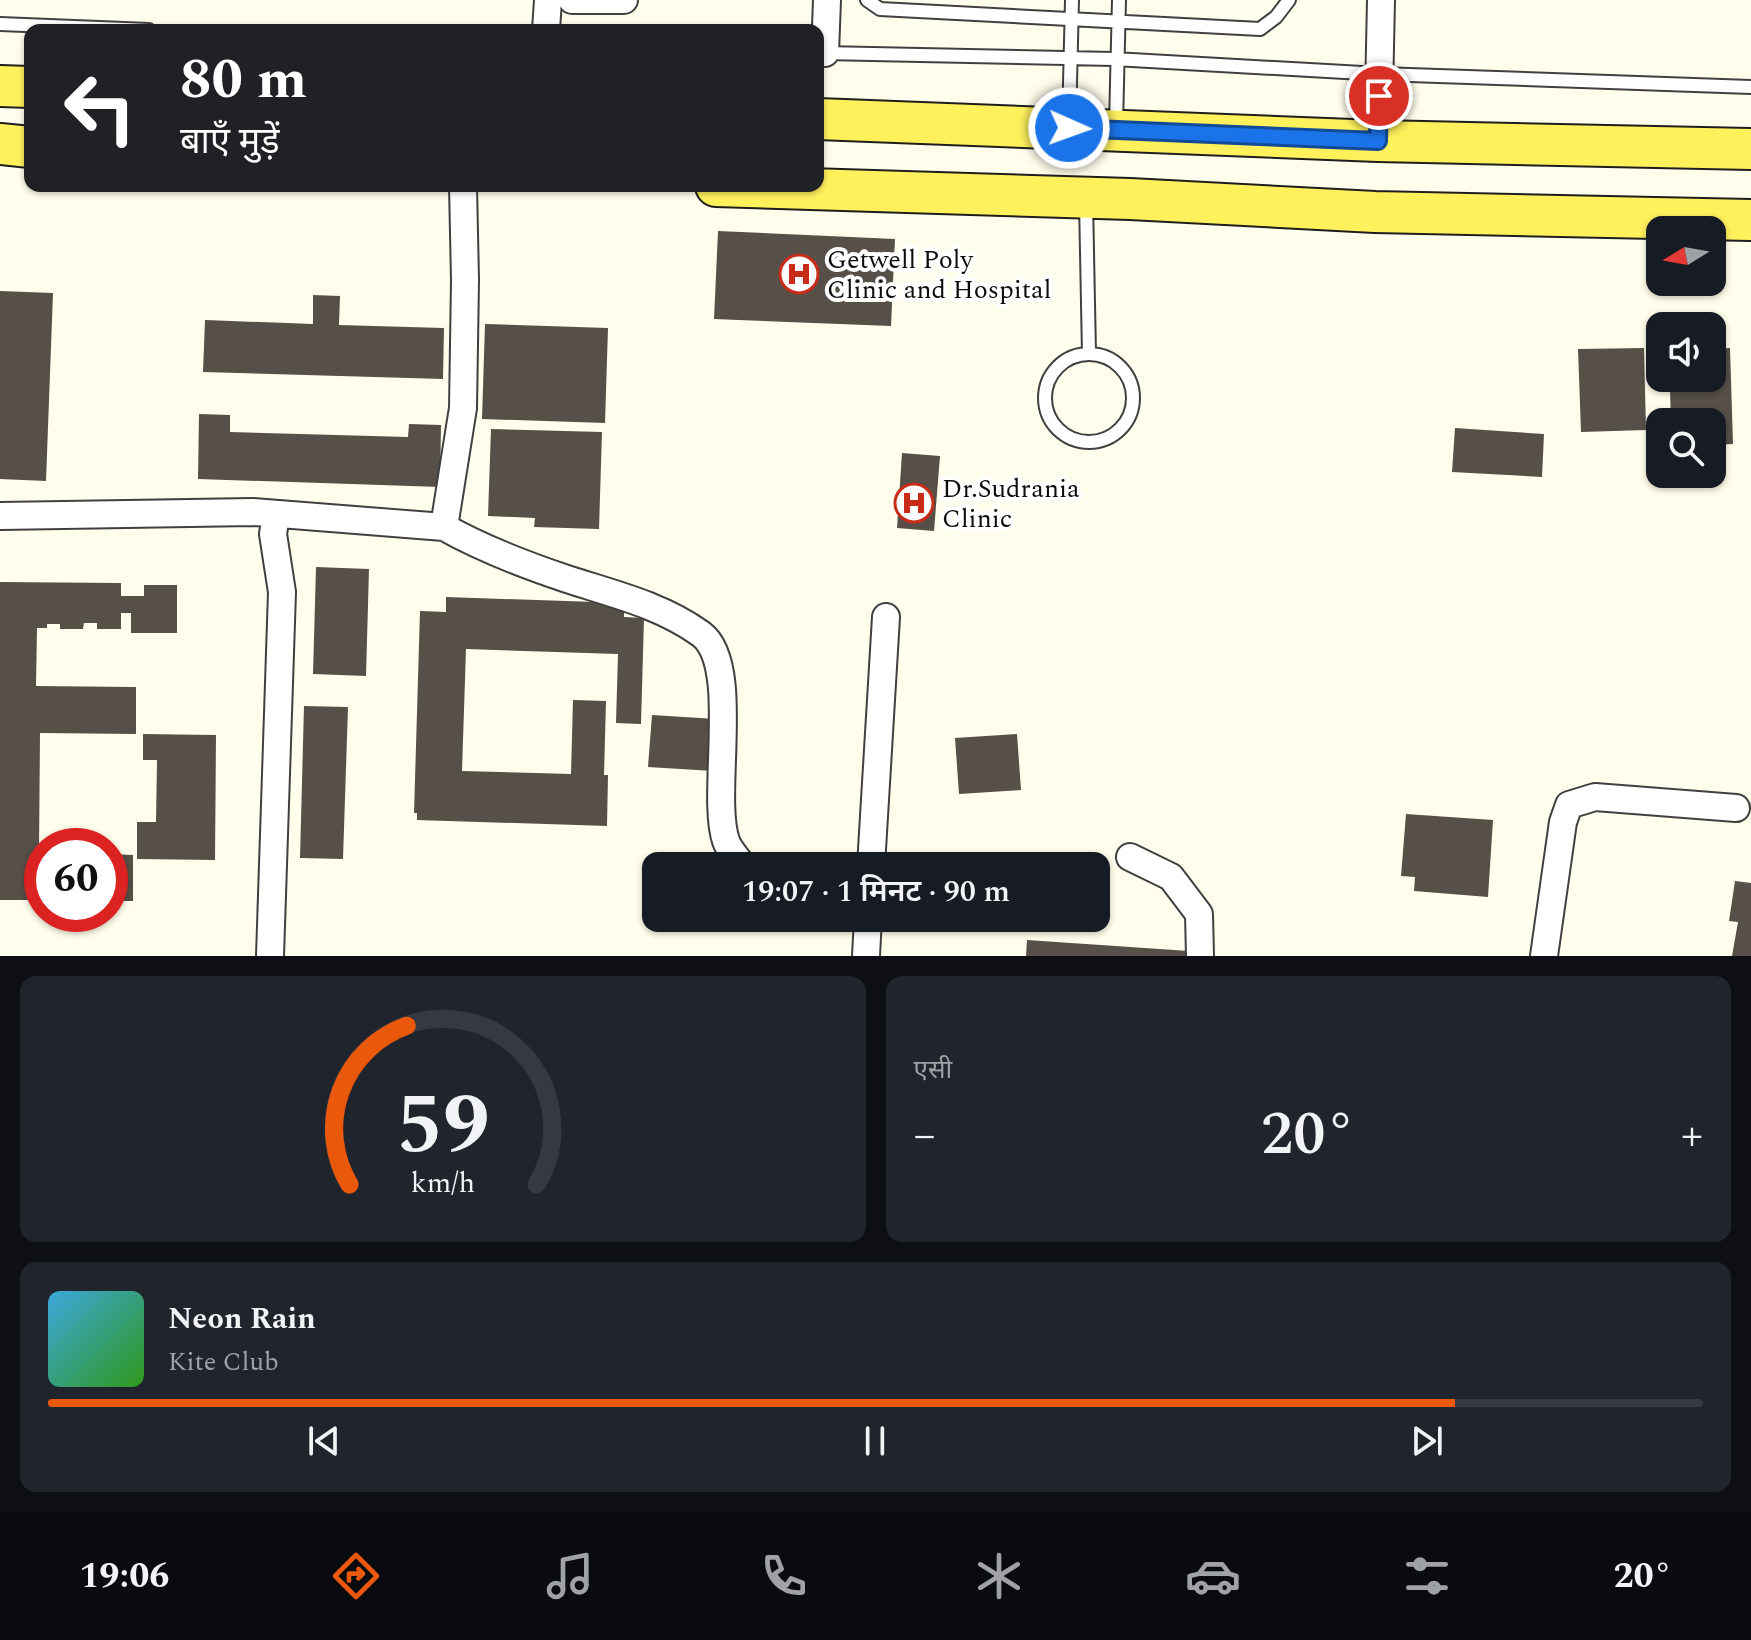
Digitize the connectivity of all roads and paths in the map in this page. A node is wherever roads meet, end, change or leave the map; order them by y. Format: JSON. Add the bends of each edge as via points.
{"nodes":[{"id":1,"x":548,"y":0,"type":"edge"},
{"id":2,"x":572,"y":0,"type":"edge"},
{"id":3,"x":596,"y":0,"type":"edge"},
{"id":4,"x":624,"y":0,"type":"edge"},
{"id":5,"x":827,"y":0,"type":"edge"},
{"id":6,"x":867,"y":0,"type":"edge"},
{"id":7,"x":1072,"y":0,"type":"edge"},
{"id":8,"x":1119,"y":0,"type":"edge"},
{"id":9,"x":1289,"y":0,"type":"edge"},
{"id":10,"x":1381,"y":0,"type":"edge"},
{"id":11,"x":1071,"y":20,"type":"junction"},
{"id":12,"x":1118,"y":22,"type":"junction"},
{"id":13,"x":0,"y":24,"type":"edge"},
{"id":14,"x":546,"y":24,"type":"edge"},
{"id":15,"x":24,"y":25,"type":"edge"},
{"id":16,"x":824,"y":32,"type":"edge"},
{"id":17,"x":824,"y":53,"type":"edge"},
{"id":18,"x":1070,"y":58,"type":"junction"},
{"id":19,"x":1118,"y":59,"type":"junction"},
{"id":20,"x":1380,"y":74,"type":"junction"},
{"id":21,"x":0,"y":86,"type":"edge"},
{"id":22,"x":24,"y":87,"type":"edge"},
{"id":23,"x":1751,"y":87,"type":"edge"},
{"id":24,"x":824,"y":119,"type":"edge"},
{"id":25,"x":1069,"y":128,"type":"junction"},
{"id":26,"x":1123,"y":131,"type":"junction"},
{"id":27,"x":1378,"y":141,"type":"junction"},
{"id":28,"x":0,"y":144,"type":"edge"},
{"id":29,"x":24,"y":146,"type":"edge"},
{"id":30,"x":1751,"y":149,"type":"edge"},
{"id":31,"x":824,"y":190,"type":"edge"},
{"id":32,"x":463,"y":192,"type":"edge"},
{"id":33,"x":1086,"y":198,"type":"junction"},
{"id":34,"x":1130,"y":199,"type":"junction"},
{"id":35,"x":1751,"y":220,"type":"edge"},
{"id":36,"x":1089,"y":354,"type":"junction"},
{"id":37,"x":276,"y":514,"type":"junction"},
{"id":38,"x":0,"y":516,"type":"edge"},
{"id":39,"x":444,"y":527,"type":"junction"},
{"id":40,"x":886,"y":617,"type":"dead end"},
{"id":41,"x":1736,"y":808,"type":"dead end"},
{"id":42,"x":733,"y":852,"type":"edge"},
{"id":43,"x":872,"y":852,"type":"edge"},
{"id":44,"x":1130,"y":857,"type":"dead end"},
{"id":45,"x":867,"y":932,"type":"edge"},
{"id":46,"x":270,"y":956,"type":"edge"},
{"id":47,"x":866,"y":956,"type":"edge"},
{"id":48,"x":1200,"y":956,"type":"edge"},
{"id":49,"x":1544,"y":956,"type":"edge"}],
"edges":[{"from":1,"to":2,"type":"street"},
{"from":1,"to":14,"type":"street"},
{"from":2,"to":3,"type":"street"},
{"from":3,"to":4,"type":"street"},
{"from":5,"to":16,"type":"street"},
{"from":6,"to":11,"type":"lane","via":[[880,9]]},
{"from":7,"to":11,"type":"lane"},
{"from":8,"to":12,"type":"lane"},
{"from":9,"to":12,"type":"lane","via":[[1260,29]]},
{"from":10,"to":20,"type":"street"},
{"from":11,"to":12,"type":"lane"},
{"from":11,"to":18,"type":"lane"},
{"from":12,"to":19,"type":"lane"},
{"from":13,"to":15,"type":"lane"},
{"from":17,"to":18,"type":"lane"},
{"from":18,"to":19,"type":"lane"},
{"from":18,"to":25,"type":"lane"},
{"from":19,"to":20,"type":"lane"},
{"from":19,"to":26,"type":"lane"},
{"from":20,"to":23,"type":"lane"},
{"from":20,"to":27,"type":"street"},
{"from":21,"to":22,"type":"main road"},
{"from":24,"to":25,"type":"main road"},
{"from":25,"to":26,"type":"main road"},
{"from":26,"to":27,"type":"main road"},
{"from":26,"to":34,"type":"main road"},
{"from":27,"to":30,"type":"main road"},
{"from":28,"to":29,"type":"main road"},
{"from":31,"to":33,"type":"main road"},
{"from":32,"to":39,"type":"street","via":[[463,408]]},
{"from":33,"to":34,"type":"main road"},
{"from":33,"to":36,"type":"lane"},
{"from":34,"to":35,"type":"main road","via":[[1375,212]]},
{"from":36,"to":36,"type":"lane","via":[[1116,362],[1126,373],[1134,400],[1131,414],[1114,436],[1087,443],[1060,433],[1045,406],[1045,390],[1060,364]]},
{"from":37,"to":38,"type":"street"},
{"from":37,"to":39,"type":"street"},
{"from":37,"to":46,"type":"street","via":[[273,534],[282,592]]},
{"from":39,"to":42,"type":"street","via":[[496,553],[665,613],[704,636],[717,661],[721,802],[726,842]]},
{"from":40,"to":43,"type":"street"},
{"from":41,"to":49,"type":"street","via":[[1595,797],[1569,805]]},
{"from":44,"to":48,"type":"street","via":[[1171,877],[1199,914]]},
{"from":45,"to":47,"type":"street"}]}
